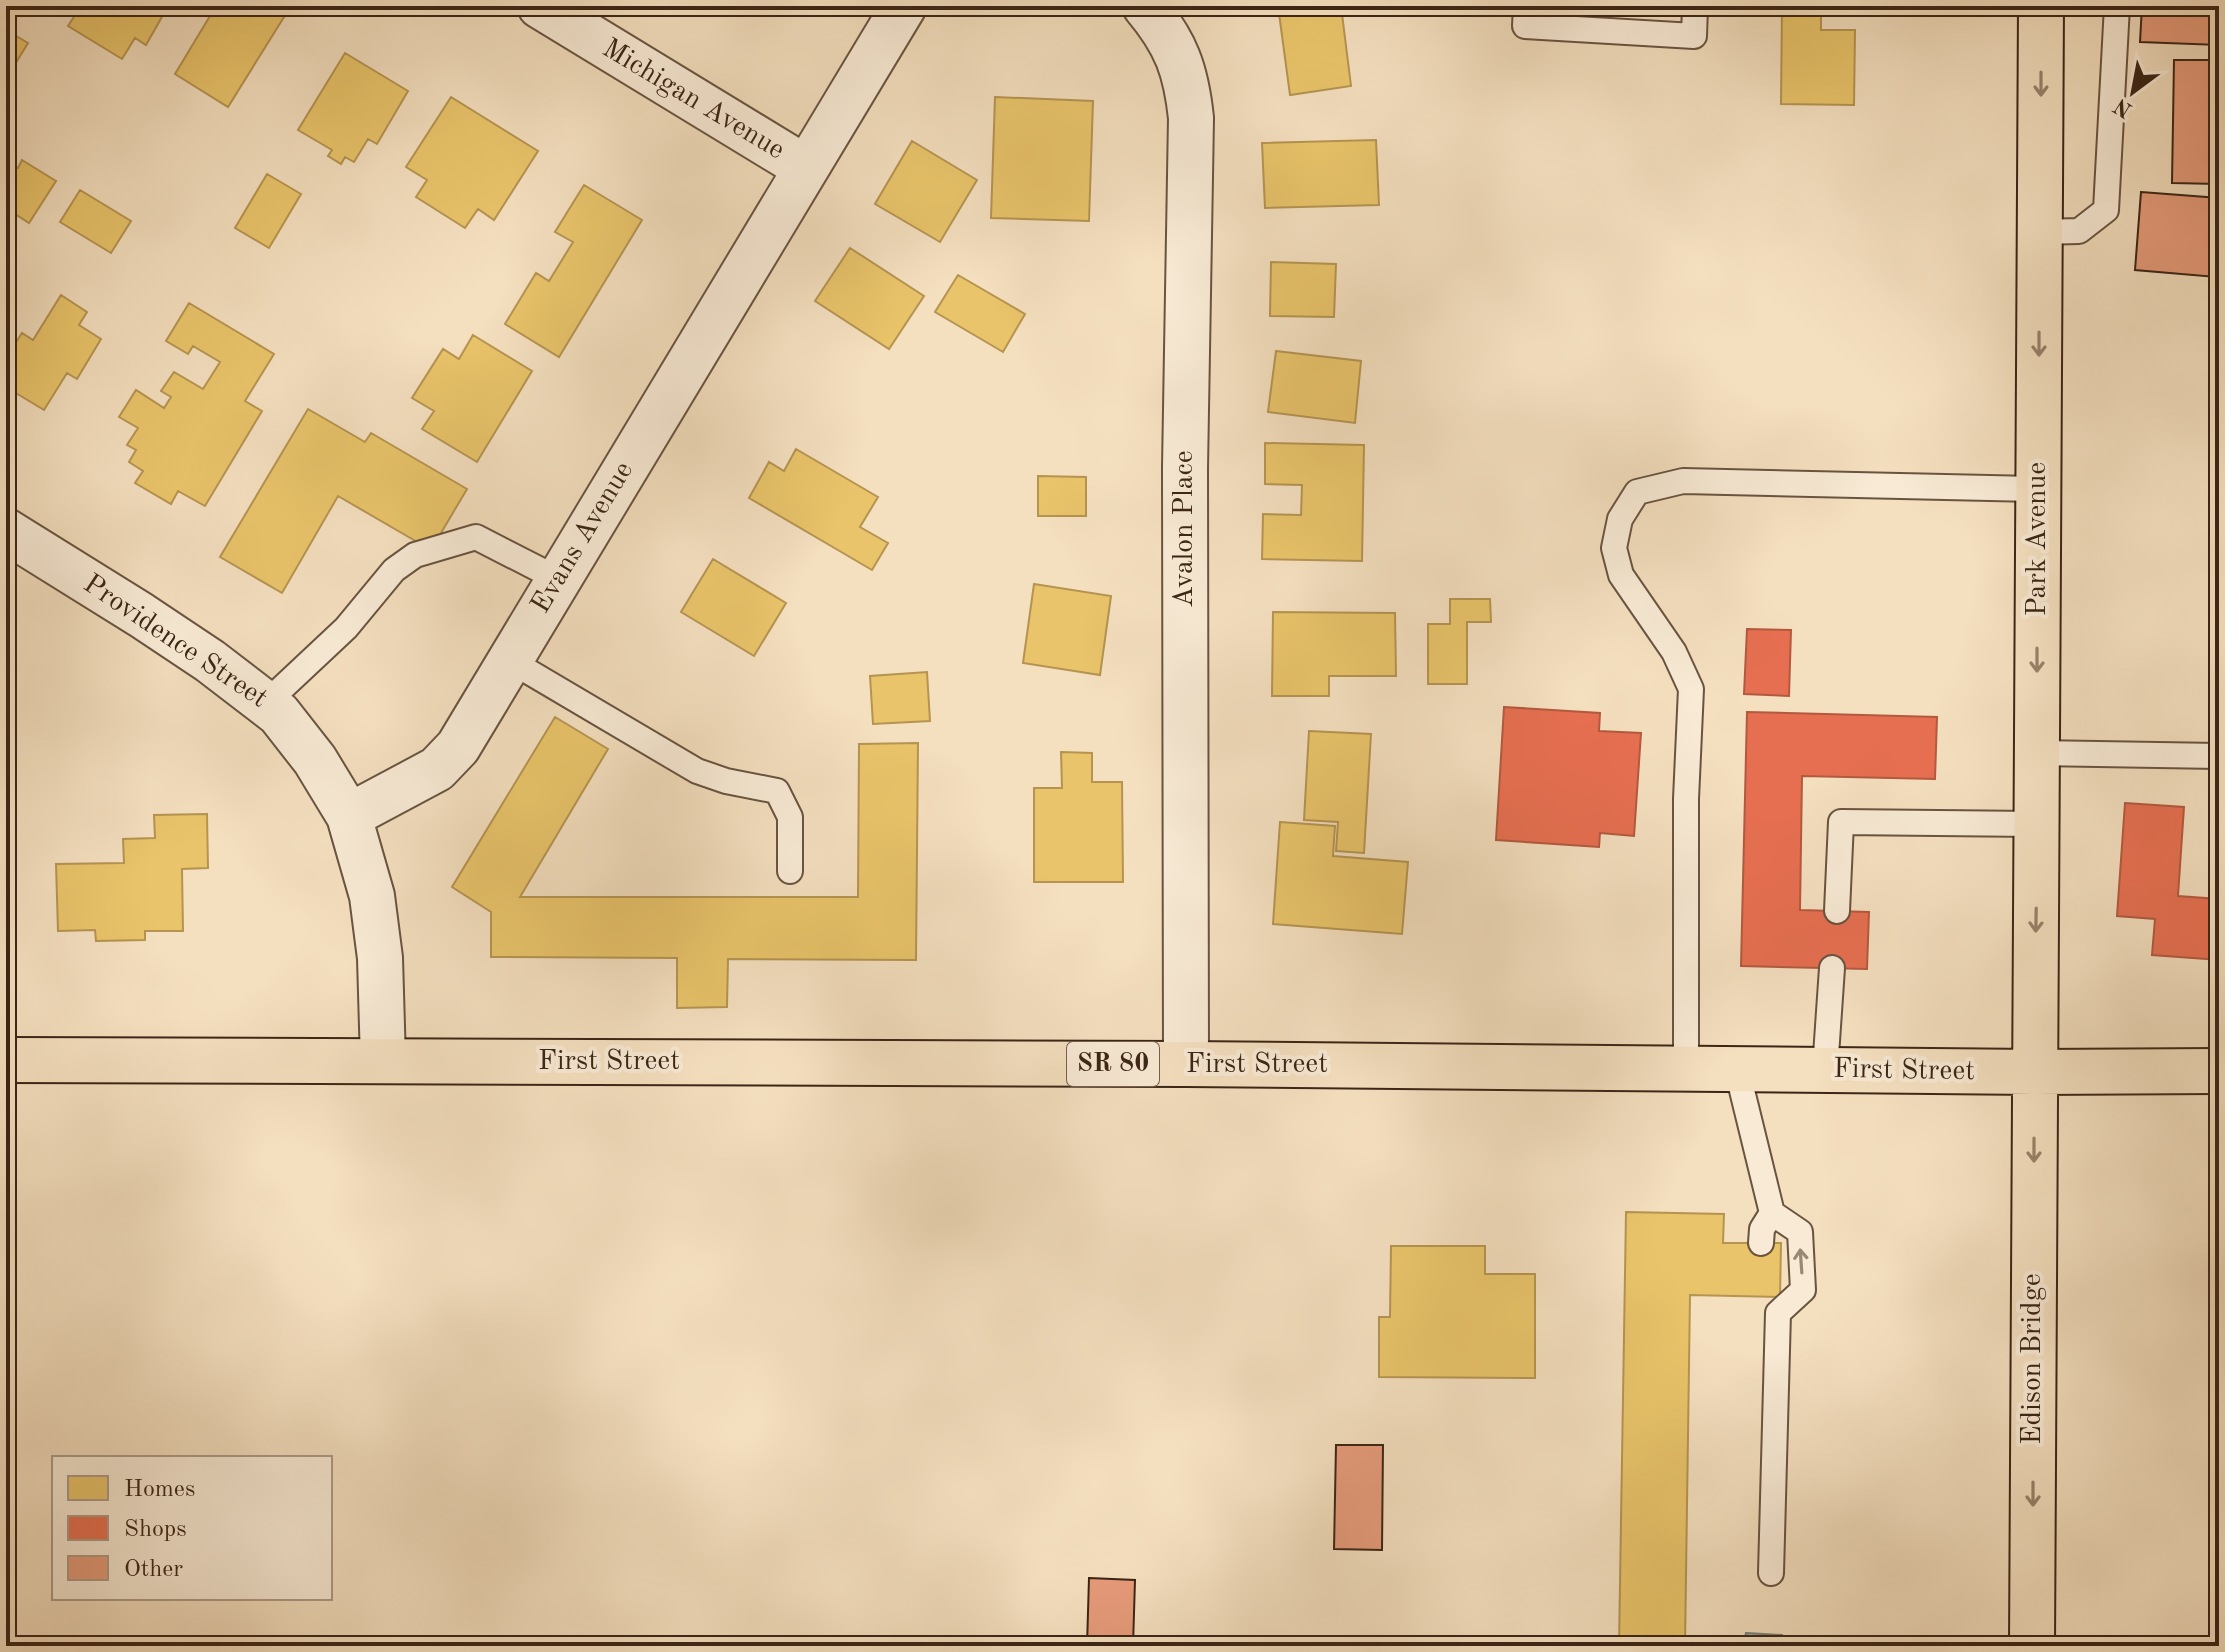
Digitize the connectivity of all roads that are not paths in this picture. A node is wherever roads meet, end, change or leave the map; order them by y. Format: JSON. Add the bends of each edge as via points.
{"nodes":[{"id":1,"x":540,"y":6,"type":"edge"},
{"id":2,"x":904,"y":6,"type":"edge"},
{"id":3,"x":1145,"y":6,"type":"edge"},
{"id":4,"x":1526,"y":6,"type":"edge"},
{"id":5,"x":1695,"y":6,"type":"edge"},
{"id":6,"x":2041,"y":6,"type":"edge"},
{"id":7,"x":2117,"y":6,"type":"edge"},
{"id":8,"x":806,"y":168,"type":"junction"},
{"id":9,"x":2040,"y":232,"type":"junction"},
{"id":10,"x":2039,"y":489,"type":"junction"},
{"id":11,"x":6,"y":531,"type":"edge"},
{"id":12,"x":558,"y":579,"type":"junction"},
{"id":13,"x":509,"y":660,"type":"junction"},
{"id":14,"x":265,"y":704,"type":"junction"},
{"id":15,"x":2037,"y":753,"type":"junction"},
{"id":16,"x":2219,"y":756,"type":"edge"},
{"id":17,"x":349,"y":816,"type":"junction"},
{"id":18,"x":2037,"y":824,"type":"junction"},
{"id":19,"x":790,"y":871,"type":"dead end"},
{"id":20,"x":1837,"y":911,"type":"dead end"},
{"id":21,"x":1832,"y":968,"type":"dead end"},
{"id":22,"x":6,"y":1060,"type":"edge"},
{"id":23,"x":383,"y":1061,"type":"junction"},
{"id":24,"x":1186,"y":1064,"type":"junction"},
{"id":25,"x":1686,"y":1069,"type":"junction"},
{"id":26,"x":1737,"y":1070,"type":"junction"},
{"id":27,"x":1825,"y":1070,"type":"junction"},
{"id":28,"x":2219,"y":1071,"type":"edge"},
{"id":29,"x":2035,"y":1072,"type":"junction"},
{"id":30,"x":1772,"y":1213,"type":"junction"},
{"id":31,"x":1761,"y":1243,"type":"dead end"},
{"id":32,"x":1771,"y":1573,"type":"dead end"},
{"id":33,"x":2032,"y":1646,"type":"edge"}],
"edges":[{"from":1,"to":8,"type":"street","name":"Michigan Avenue"},
{"from":2,"to":8,"type":"street","name":"Evans Avenue"},
{"from":3,"to":24,"type":"street","name":"Avalon Place","via":[[1177,50],[1191,118],[1185,468]]},
{"from":4,"to":5,"type":"lane","via":[[1525,26],[1694,36]]},
{"from":6,"to":9,"type":"main road","name":"Park Avenue","one_way":true},
{"from":7,"to":9,"type":"lane","via":[[2106,210],[2079,231]]},
{"from":8,"to":12,"type":"street","name":"Evans Avenue"},
{"from":9,"to":10,"type":"main road","name":"Park Avenue","one_way":true},
{"from":10,"to":15,"type":"main road","name":"Park Avenue","one_way":true},
{"from":10,"to":25,"type":"lane","via":[[1683,481],[1637,492],[1620,519],[1614,548],[1621,575],[1674,652],[1691,689]]},
{"from":11,"to":14,"type":"street","name":"Providence Street","via":[[210,661]]},
{"from":12,"to":13,"type":"street","name":"Evans Avenue"},
{"from":12,"to":14,"type":"lane","via":[[476,537],[415,555],[394,570],[346,628]]},
{"from":13,"to":17,"type":"street","name":"Evans Avenue","via":[[458,747],[437,769]]},
{"from":13,"to":19,"type":"lane","via":[[697,771],[777,791],[790,817]]},
{"from":14,"to":17,"type":"street","name":"Providence Street","via":[[315,760]]},
{"from":15,"to":16,"type":"lane"},
{"from":15,"to":18,"type":"main road","name":"Park Avenue"},
{"from":17,"to":23,"type":"street","via":[[372,896]]},
{"from":18,"to":20,"type":"lane","via":[[1841,822]]},
{"from":18,"to":29,"type":"main road","name":"Park Avenue","one_way":true},
{"from":21,"to":27,"type":"lane"},
{"from":22,"to":23,"type":"main road","name":"First Street","number":"SR 80"},
{"from":23,"to":24,"type":"main road","name":"First Street","number":"SR 80"},
{"from":24,"to":25,"type":"main road","name":"First Street","number":"SR 80"},
{"from":25,"to":26,"type":"main road","name":"First Street","number":"SR 80"},
{"from":26,"to":27,"type":"main road","name":"First Street","number":"SR 80"},
{"from":26,"to":30,"type":"lane"},
{"from":27,"to":29,"type":"main road","name":"First Street","number":"SR 80"},
{"from":28,"to":29,"type":"main road","name":"First Street","number":"SR 80"},
{"from":29,"to":33,"type":"main road","name":"Edison Bridge","one_way":true},
{"from":30,"to":31,"type":"lane"},
{"from":32,"to":30,"type":"lane","one_way":true,"via":[[1770,1305],[1803,1290],[1800,1232]]}]}
